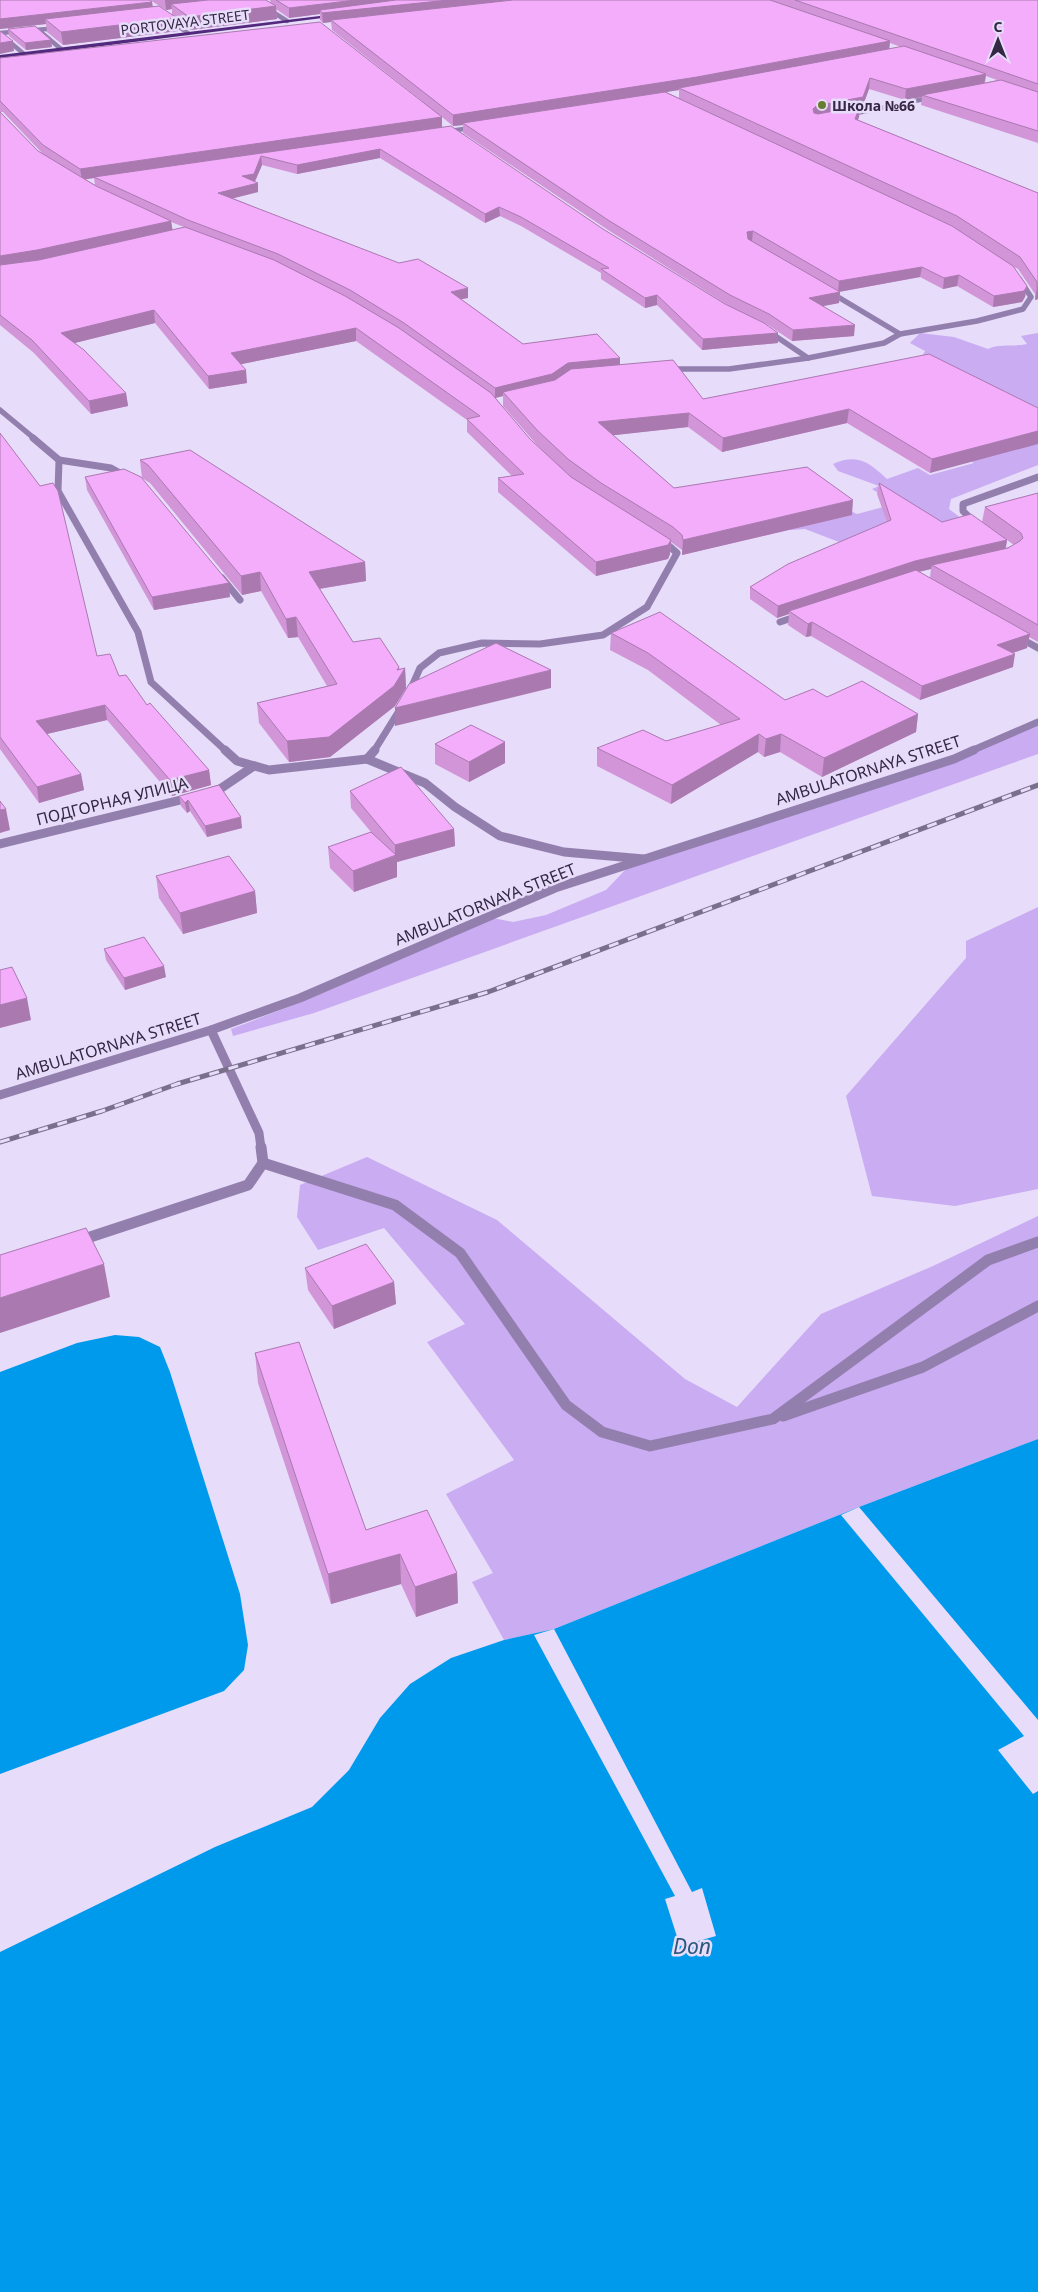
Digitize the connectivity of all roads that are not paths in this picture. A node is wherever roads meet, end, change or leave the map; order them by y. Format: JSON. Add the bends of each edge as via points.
{"nodes":[{"id":1,"x":270,"y":2,"type":"edge"},
{"id":2,"x":174,"y":14,"type":"edge"},
{"id":3,"x":341,"y":15,"type":"edge"},
{"id":4,"x":287,"y":22,"type":"junction"},
{"id":5,"x":68,"y":27,"type":"edge"},
{"id":6,"x":39,"y":30,"type":"junction"},
{"id":7,"x":188,"y":33,"type":"junction"},
{"id":8,"x":0,"y":34,"type":"edge"},
{"id":9,"x":61,"y":49,"type":"junction"},
{"id":10,"x":24,"y":54,"type":"junction"},
{"id":11,"x":0,"y":57,"type":"edge"},
{"id":12,"x":940,"y":96,"type":"edge"},
{"id":13,"x":845,"y":115,"type":"edge"},
{"id":14,"x":445,"y":125,"type":"edge"},
{"id":15,"x":482,"y":126,"type":"edge"},
{"id":16,"x":453,"y":131,"type":"junction"},
{"id":17,"x":434,"y":134,"type":"edge"},
{"id":18,"x":461,"y":136,"type":"edge"},
{"id":19,"x":1014,"y":272,"type":"edge"},
{"id":20,"x":825,"y":289,"type":"edge"},
{"id":21,"x":759,"y":325,"type":"edge"},
{"id":22,"x":900,"y":334,"type":"junction"},
{"id":23,"x":808,"y":358,"type":"junction"},
{"id":24,"x":656,"y":370,"type":"edge"},
{"id":25,"x":0,"y":410,"type":"edge"},
{"id":26,"x":58,"y":460,"type":"junction"},
{"id":27,"x":1038,"y":477,"type":"edge"},
{"id":28,"x":137,"y":482,"type":"edge"},
{"id":29,"x":986,"y":531,"type":"edge"},
{"id":30,"x":654,"y":536,"type":"edge"},
{"id":31,"x":215,"y":570,"type":"edge"},
{"id":32,"x":240,"y":600,"type":"dead end"},
{"id":33,"x":807,"y":613,"type":"edge"},
{"id":34,"x":780,"y":622,"type":"dead end"},
{"id":35,"x":1013,"y":634,"type":"edge"},
{"id":36,"x":1038,"y":648,"type":"edge"},
{"id":37,"x":1038,"y":722,"type":"edge"},
{"id":38,"x":367,"y":759,"type":"junction"},
{"id":39,"x":254,"y":766,"type":"junction"},
{"id":40,"x":0,"y":844,"type":"edge"},
{"id":41,"x":650,"y":859,"type":"junction"},
{"id":42,"x":211,"y":1030,"type":"junction"},
{"id":43,"x":0,"y":1095,"type":"edge"},
{"id":44,"x":263,"y":1163,"type":"junction"},
{"id":45,"x":1038,"y":1242,"type":"edge"},
{"id":46,"x":64,"y":1245,"type":"edge"},
{"id":47,"x":1038,"y":1306,"type":"edge"},
{"id":48,"x":773,"y":1419,"type":"junction"}],
"edges":[{"from":1,"to":4,"type":"street","via":[[260,4]]},
{"from":2,"to":7,"type":"street","via":[[162,16]]},
{"from":3,"to":4,"type":"main road","name":"PORTOVAYA STREET"},
{"from":4,"to":7,"type":"main road","name":"PORTOVAYA STREET"},
{"from":5,"to":6,"type":"street"},
{"from":6,"to":8,"type":"street"},
{"from":6,"to":9,"type":"street"},
{"from":7,"to":9,"type":"main road","name":"PORTOVAYA STREET"},
{"from":8,"to":10,"type":"street"},
{"from":9,"to":10,"type":"main road","name":"PORTOVAYA STREET"},
{"from":10,"to":11,"type":"main road","name":"PORTOVAYA STREET"},
{"from":12,"to":13,"type":"street"},
{"from":14,"to":16,"type":"street"},
{"from":15,"to":16,"type":"street"},
{"from":16,"to":17,"type":"street"},
{"from":16,"to":18,"type":"street"},
{"from":19,"to":22,"type":"street","via":[[1031,297],[1023,309],[977,321]]},
{"from":20,"to":22,"type":"street"},
{"from":21,"to":23,"type":"street"},
{"from":22,"to":23,"type":"street","via":[[884,343]]},
{"from":23,"to":24,"type":"street","via":[[729,369]]},
{"from":25,"to":26,"type":"street"},
{"from":26,"to":28,"type":"street","via":[[111,468]]},
{"from":26,"to":39,"type":"street","via":[[58,491],[138,632],[151,682],[237,761]]},
{"from":27,"to":29,"type":"street","via":[[963,504],[963,511]]},
{"from":30,"to":38,"type":"street","via":[[677,553],[647,607],[603,635],[540,644],[482,643],[439,653],[420,668],[408,695]]},
{"from":31,"to":32,"type":"street"},
{"from":33,"to":34,"type":"street"},
{"from":35,"to":36,"type":"street"},
{"from":37,"to":41,"type":"street","name":"AMBULATORNAYA STREET","via":[[954,759]]},
{"from":38,"to":39,"type":"street","via":[[269,770]]},
{"from":38,"to":41,"type":"street","via":[[425,783],[500,836],[564,852]]},
{"from":39,"to":40,"type":"street","name":"ПОДГОРНАЯ УЛИЦА","via":[[220,789]]},
{"from":41,"to":42,"type":"street","name":"AMBULATORNAYA STREET","via":[[555,888],[300,998]]},
{"from":42,"to":43,"type":"street","name":"AMBULATORNAYA STREET"},
{"from":42,"to":44,"type":"street","via":[[259,1133]]},
{"from":44,"to":46,"type":"street","via":[[248,1185]]},
{"from":44,"to":48,"type":"street","via":[[396,1205],[460,1253],[566,1405],[602,1432],[650,1446]]},
{"from":45,"to":48,"type":"street","via":[[988,1260]]},
{"from":47,"to":48,"type":"street","via":[[923,1367]]}]}
